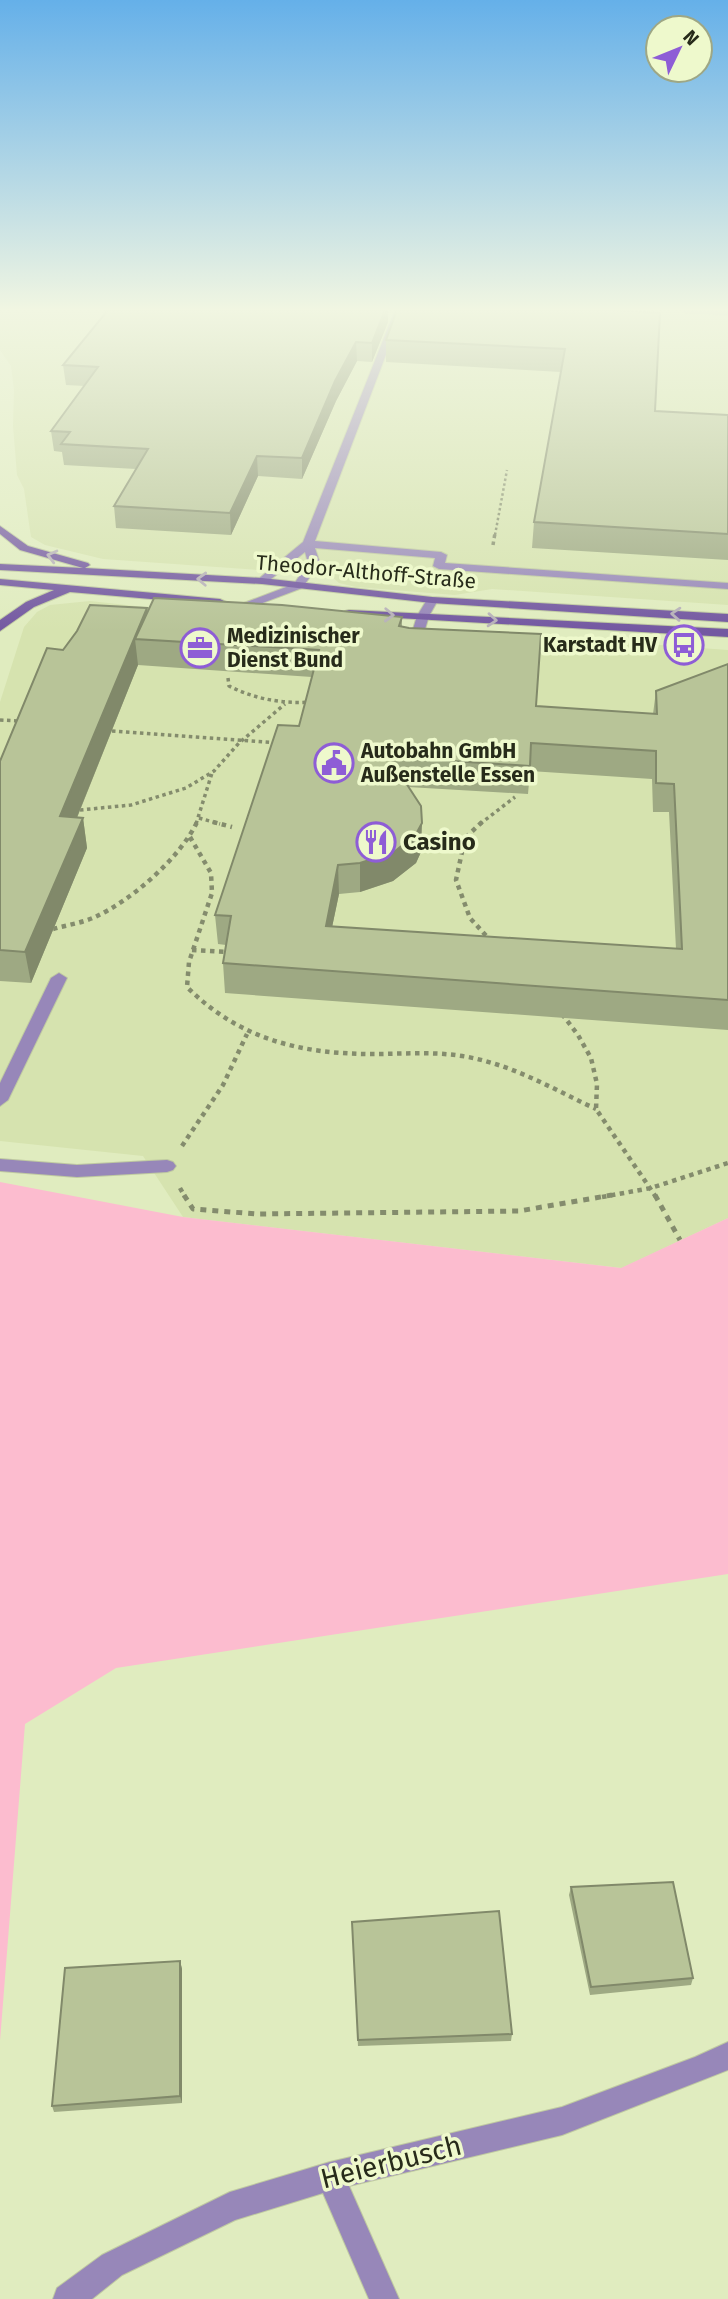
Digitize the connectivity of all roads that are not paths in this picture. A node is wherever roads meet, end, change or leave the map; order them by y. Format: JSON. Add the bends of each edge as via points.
{"nodes":[{"id":1,"x":358,"y":417,"type":"edge"},
{"id":2,"x":0,"y":529,"type":"edge"},
{"id":3,"x":308,"y":544,"type":"junction"},
{"id":4,"x":0,"y":567,"type":"edge"},
{"id":5,"x":142,"y":576,"type":"junction"},
{"id":6,"x":262,"y":581,"type":"junction"},
{"id":7,"x":0,"y":583,"type":"edge"},
{"id":8,"x":298,"y":586,"type":"junction"},
{"id":9,"x":728,"y":586,"type":"edge"},
{"id":10,"x":72,"y":588,"type":"junction"},
{"id":11,"x":432,"y":600,"type":"junction"},
{"id":12,"x":248,"y":605,"type":"junction"},
{"id":13,"x":278,"y":608,"type":"edge"},
{"id":14,"x":342,"y":613,"type":"edge"},
{"id":15,"x":423,"y":616,"type":"junction"},
{"id":16,"x":728,"y":618,"type":"edge"},
{"id":17,"x":0,"y":627,"type":"edge"},
{"id":18,"x":728,"y":633,"type":"edge"},
{"id":19,"x":413,"y":649,"type":"edge"},
{"id":20,"x":59,"y":978,"type":"dead end"},
{"id":21,"x":0,"y":1100,"type":"edge"},
{"id":22,"x":0,"y":1165,"type":"edge"},
{"id":23,"x":167,"y":1166,"type":"road end"},
{"id":24,"x":728,"y":2056,"type":"edge"},
{"id":25,"x":330,"y":2176,"type":"junction"},
{"id":26,"x":68,"y":2299,"type":"edge"},
{"id":27,"x":384,"y":2299,"type":"edge"}],
"edges":[{"from":1,"to":3,"type":"street"},
{"from":5,"to":2,"type":"street","one_way":true,"via":[[24,548]]},
{"from":3,"to":6,"type":"street"},
{"from":3,"to":8,"type":"street","via":[[314,563]]},
{"from":3,"to":9,"type":"street","via":[[441,555],[439,566]]},
{"from":4,"to":5,"type":"street","name":"Theodor-Althoff-Straße"},
{"from":6,"to":5,"type":"street","name":"Theodor-Althoff-Straße","one_way":true},
{"from":6,"to":8,"type":"street","name":"Theodor-Althoff-Straße"},
{"from":7,"to":10,"type":"street","name":"Theodor-Althoff-Straße"},
{"from":8,"to":11,"type":"street","name":"Theodor-Althoff-Straße"},
{"from":8,"to":12,"type":"street"},
{"from":10,"to":12,"type":"street","name":"Theodor-Althoff-Straße"},
{"from":10,"to":17,"type":"street","via":[[16,611]]},
{"from":11,"to":15,"type":"street"},
{"from":16,"to":11,"type":"street","name":"Theodor-Althoff-Straße","one_way":true},
{"from":12,"to":13,"type":"street","name":"Theodor-Althoff-Straße"},
{"from":14,"to":15,"type":"street","name":"Theodor-Althoff-Straße","one_way":true},
{"from":15,"to":18,"type":"street","name":"Theodor-Althoff-Straße","one_way":true},
{"from":15,"to":19,"type":"street"},
{"from":20,"to":21,"type":"street"},
{"from":22,"to":23,"type":"street","via":[[77,1171]]},
{"from":24,"to":25,"type":"street","name":"Heierbusch","via":[[562,2121]]},
{"from":25,"to":26,"type":"street","name":"Heierbusch","via":[[230,2207],[112,2265]]},
{"from":25,"to":27,"type":"street"}]}
